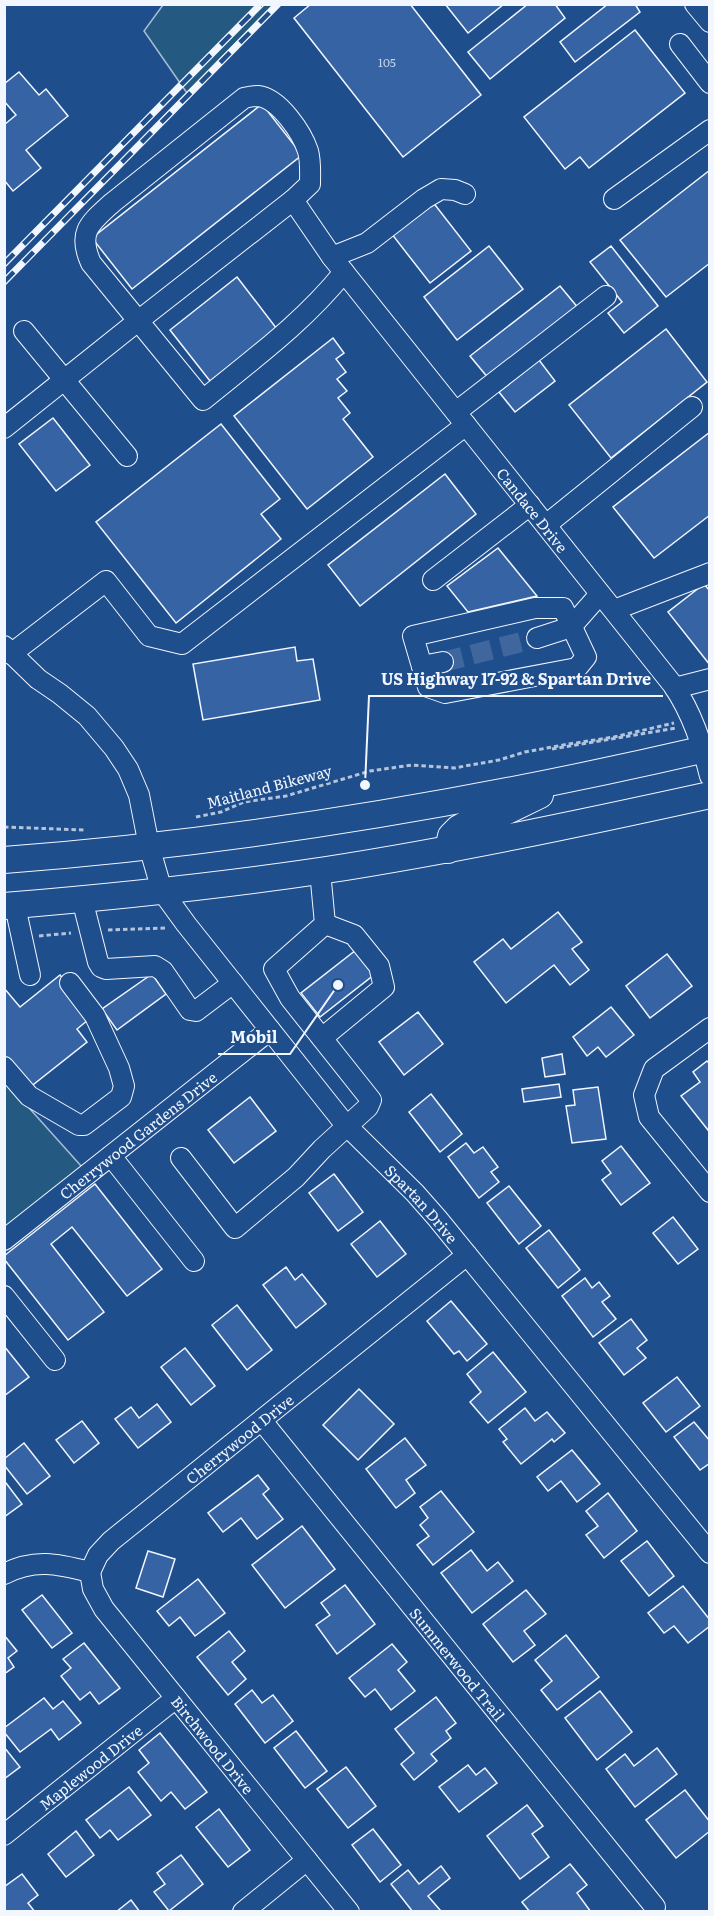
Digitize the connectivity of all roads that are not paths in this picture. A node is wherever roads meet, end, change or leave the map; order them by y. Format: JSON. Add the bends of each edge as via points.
{"nodes":[{"id":1,"x":695,"y":4,"type":"edge"},
{"id":2,"x":710,"y":22,"type":"edge"},
{"id":3,"x":680,"y":44,"type":"dead end"},
{"id":4,"x":710,"y":83,"type":"edge"},
{"id":5,"x":710,"y":130,"type":"edge"},
{"id":6,"x":465,"y":194,"type":"dead end"},
{"id":7,"x":614,"y":199,"type":"dead end"},
{"id":8,"x":293,"y":200,"type":"junction"},
{"id":9,"x":338,"y":264,"type":"junction"},
{"id":10,"x":606,"y":296,"type":"dead end"},
{"id":11,"x":138,"y":321,"type":"junction"},
{"id":12,"x":24,"y":331,"type":"dead end"},
{"id":13,"x":64,"y":381,"type":"junction"},
{"id":14,"x":692,"y":407,"type":"dead end"},
{"id":15,"x":461,"y":418,"type":"junction"},
{"id":16,"x":4,"y":429,"type":"edge"},
{"id":17,"x":127,"y":456,"type":"dead end"},
{"id":18,"x":530,"y":505,"type":"junction"},
{"id":19,"x":546,"y":525,"type":"junction"},
{"id":20,"x":710,"y":573,"type":"edge"},
{"id":21,"x":433,"y":580,"type":"dead end"},
{"id":22,"x":600,"y":594,"type":"junction"},
{"id":23,"x":614,"y":610,"type":"junction"},
{"id":24,"x":571,"y":627,"type":"junction"},
{"id":25,"x":537,"y":638,"type":"tunnel mouth"},
{"id":26,"x":8,"y":650,"type":"edge"},
{"id":27,"x":443,"y":662,"type":"tunnel mouth"},
{"id":28,"x":422,"y":666,"type":"junction"},
{"id":29,"x":710,"y":679,"type":"edge"},
{"id":30,"x":675,"y":688,"type":"junction"},
{"id":31,"x":706,"y":749,"type":"edge"},
{"id":32,"x":710,"y":776,"type":"edge"},
{"id":33,"x":570,"y":780,"type":"junction"},
{"id":34,"x":710,"y":795,"type":"edge"},
{"id":35,"x":149,"y":846,"type":"junction"},
{"id":36,"x":448,"y":850,"type":"junction"},
{"id":37,"x":4,"y":861,"type":"edge"},
{"id":38,"x":320,"y":871,"type":"junction"},
{"id":39,"x":162,"y":891,"type":"junction"},
{"id":40,"x":82,"y":899,"type":"junction"},
{"id":41,"x":10,"y":906,"type":"edge"},
{"id":42,"x":325,"y":924,"type":"junction"},
{"id":43,"x":30,"y":975,"type":"dead end"},
{"id":44,"x":70,"y":983,"type":"dead end"},
{"id":45,"x":233,"y":983,"type":"junction"},
{"id":46,"x":710,"y":1028,"type":"edge"},
{"id":47,"x":270,"y":1030,"type":"junction"},
{"id":48,"x":322,"y":1038,"type":"junction"},
{"id":49,"x":4,"y":1067,"type":"edge"},
{"id":50,"x":348,"y":1126,"type":"junction"},
{"id":51,"x":111,"y":1156,"type":"junction"},
{"id":52,"x":181,"y":1158,"type":"dead end"},
{"id":53,"x":710,"y":1192,"type":"edge"},
{"id":54,"x":4,"y":1240,"type":"edge"},
{"id":55,"x":467,"y":1255,"type":"junction"},
{"id":56,"x":194,"y":1261,"type":"dead end"},
{"id":57,"x":4,"y":1296,"type":"edge"},
{"id":58,"x":55,"y":1360,"type":"dead end"},
{"id":59,"x":262,"y":1421,"type":"junction"},
{"id":60,"x":710,"y":1553,"type":"edge"},
{"id":61,"x":90,"y":1572,"type":"junction"},
{"id":62,"x":4,"y":1575,"type":"edge"},
{"id":63,"x":176,"y":1698,"type":"junction"},
{"id":64,"x":4,"y":1835,"type":"edge"},
{"id":65,"x":307,"y":1860,"type":"junction"},
{"id":66,"x":655,"y":1907,"type":"dead end"},
{"id":67,"x":243,"y":1911,"type":"edge"},
{"id":68,"x":350,"y":1911,"type":"edge"}],
"edges":[{"from":1,"to":2,"type":"street"},
{"from":3,"to":4,"type":"street"},
{"from":5,"to":7,"type":"street"},
{"from":6,"to":9,"type":"street","via":[[441,189]]},
{"from":8,"to":9,"type":"street","name":"Candace Drive"},
{"from":8,"to":11,"type":"street"},
{"from":8,"to":11,"type":"street","via":[[310,184],[307,149],[278,105],[259,96],[244,98],[112,202],[86,234],[84,247],[91,263]]},
{"from":9,"to":11,"type":"street","via":[[324,297],[203,400]]},
{"from":9,"to":15,"type":"street","name":"Candace Drive"},
{"from":10,"to":15,"type":"street"},
{"from":11,"to":13,"type":"street"},
{"from":12,"to":13,"type":"street"},
{"from":13,"to":16,"type":"street"},
{"from":13,"to":17,"type":"street"},
{"from":14,"to":19,"type":"street"},
{"from":15,"to":18,"type":"street","name":"Candace Drive"},
{"from":15,"to":26,"type":"street","via":[[182,644],[149,636],[106,581]]},
{"from":18,"to":19,"type":"street","name":"Candace Drive"},
{"from":18,"to":21,"type":"street"},
{"from":19,"to":22,"type":"street","name":"Candace Drive"},
{"from":20,"to":23,"type":"street"},
{"from":22,"to":23,"type":"street","name":"Candace Drive"},
{"from":22,"to":24,"type":"street"},
{"from":23,"to":30,"type":"street","name":"Candace Drive"},
{"from":24,"to":25,"type":"street"},
{"from":24,"to":28,"type":"street","via":[[563,608],[535,608],[412,636]]},
{"from":24,"to":28,"type":"street","via":[[586,657],[577,668],[445,693],[428,687]]},
{"from":26,"to":35,"type":"street","name":"Spartan Drive","via":[[38,679],[87,716],[114,748],[139,795]]},
{"from":27,"to":28,"type":"street"},
{"from":29,"to":30,"type":"street"},
{"from":30,"to":31,"type":"street","name":"Candace Drive"},
{"from":31,"to":32,"type":"street","name":"Candace Drive"},
{"from":31,"to":33,"type":"main road"},
{"from":33,"to":35,"type":"main road","via":[[312,826]]},
{"from":33,"to":36,"type":"main road","via":[[499,815],[459,828],[451,836]]},
{"from":34,"to":36,"type":"main road"},
{"from":35,"to":37,"type":"main road"},
{"from":35,"to":39,"type":"street","name":"Spartan Drive"},
{"from":36,"to":38,"type":"main road"},
{"from":38,"to":39,"type":"main road"},
{"from":38,"to":42,"type":"street"},
{"from":39,"to":40,"type":"main road"},
{"from":39,"to":45,"type":"street","name":"Spartan Drive"},
{"from":40,"to":41,"type":"main road"},
{"from":40,"to":45,"type":"street","via":[[101,967],[155,966],[163,971],[190,1010],[196,1011]]},
{"from":41,"to":43,"type":"street"},
{"from":42,"to":48,"type":"street","via":[[274,969],[290,998]]},
{"from":42,"to":48,"type":"street","via":[[354,935],[379,966],[384,987]]},
{"from":44,"to":49,"type":"street","via":[[95,1016],[119,1068],[124,1086],[121,1097],[79,1125],[29,1096]]},
{"from":45,"to":47,"type":"street","name":"Spartan Drive"},
{"from":46,"to":53,"type":"street","via":[[654,1069],[644,1095],[649,1118]]},
{"from":47,"to":50,"type":"street","name":"Spartan Drive"},
{"from":47,"to":51,"type":"street","name":"Cherrywood Gardens Drive"},
{"from":48,"to":50,"type":"street","via":[[371,1100]]},
{"from":50,"to":52,"type":"street","via":[[296,1177],[235,1228]]},
{"from":50,"to":55,"type":"street","name":"Spartan Drive","via":[[415,1193]]},
{"from":51,"to":54,"type":"street","name":"Cherrywood Gardens Drive"},
{"from":51,"to":56,"type":"street"},
{"from":55,"to":59,"type":"street","name":"Cherrywood Drive"},
{"from":55,"to":60,"type":"street","name":"Spartan Drive"},
{"from":57,"to":58,"type":"street"},
{"from":59,"to":61,"type":"street","name":"Cherrywood Drive","via":[[111,1541]]},
{"from":59,"to":66,"type":"street","name":"Summerwood Trail"},
{"from":61,"to":62,"type":"street","via":[[55,1563],[35,1564]]},
{"from":61,"to":63,"type":"street","name":"Birchwood Drive","via":[[93,1589],[104,1609]]},
{"from":63,"to":64,"type":"street","name":"Maplewood Drive"},
{"from":63,"to":65,"type":"street","name":"Birchwood Drive"},
{"from":65,"to":67,"type":"street"},
{"from":65,"to":68,"type":"street","name":"Birchwood Drive"}]}
